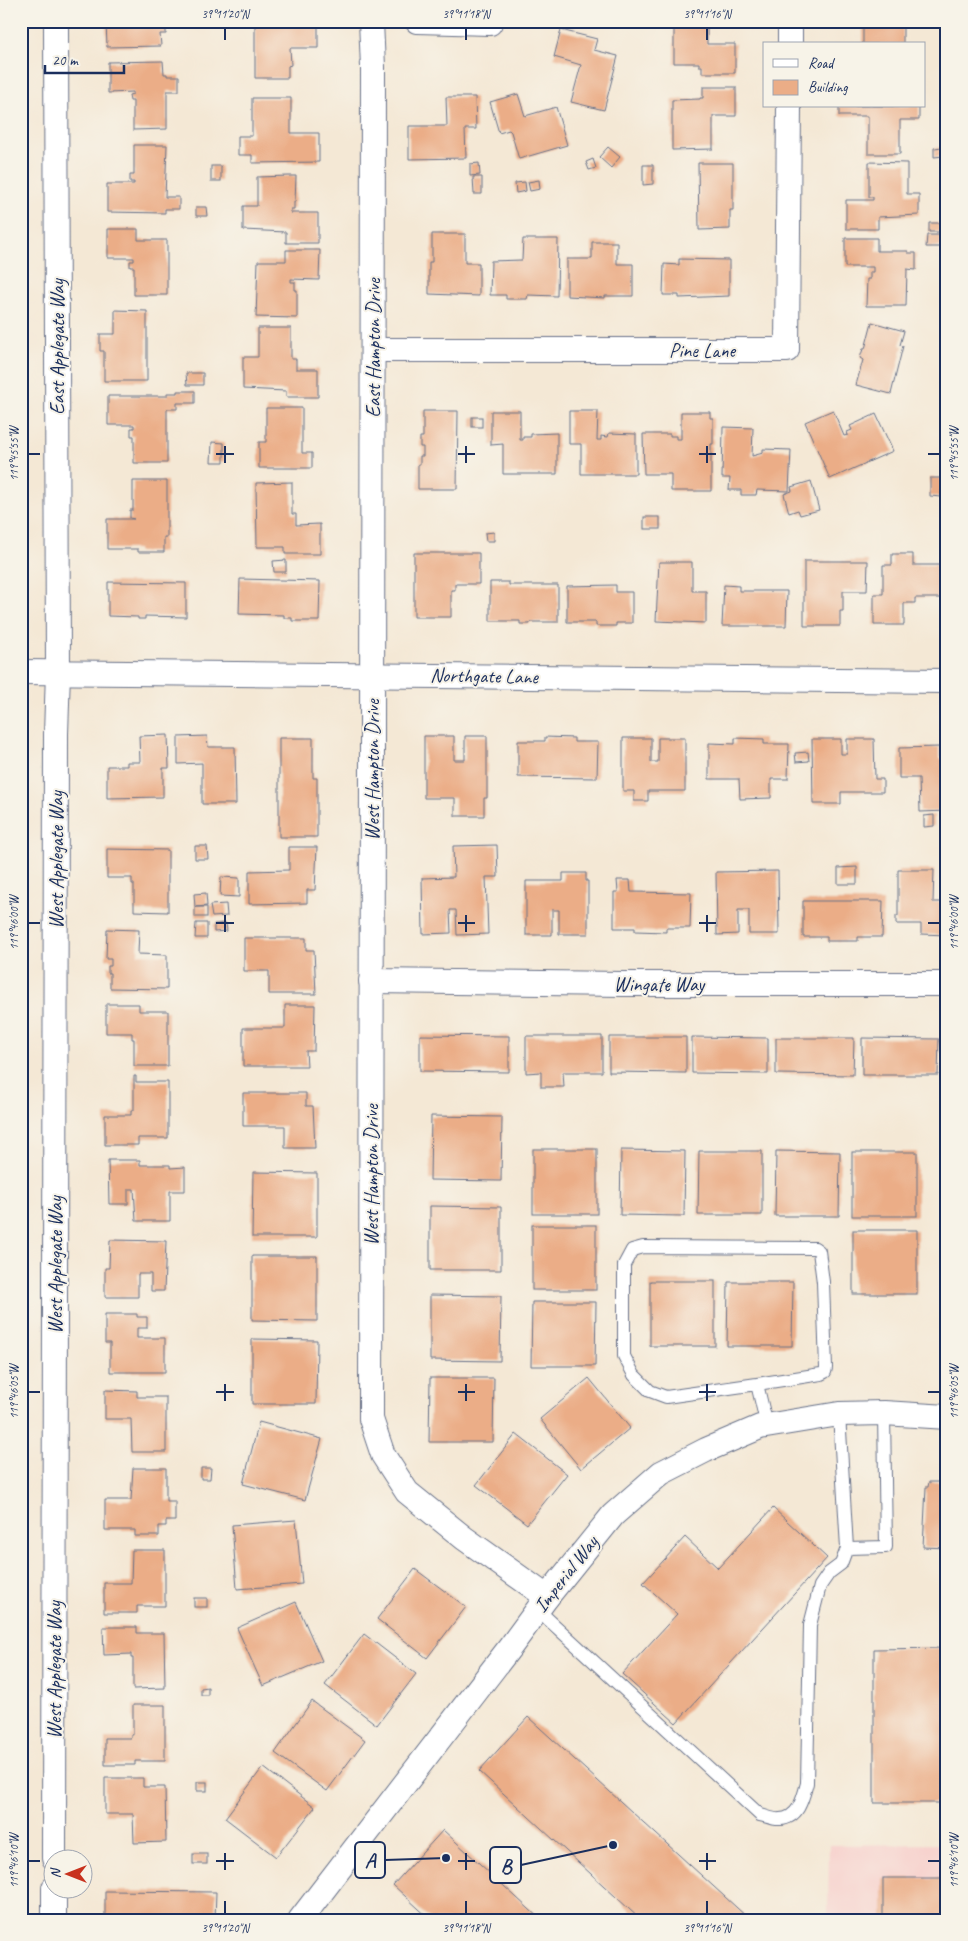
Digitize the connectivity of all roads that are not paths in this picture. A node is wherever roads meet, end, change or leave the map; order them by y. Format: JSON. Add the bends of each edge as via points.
{"nodes":[{"id":1,"x":56,"y":21,"type":"edge"},
{"id":2,"x":371,"y":21,"type":"edge"},
{"id":3,"x":417,"y":21,"type":"edge"},
{"id":4,"x":790,"y":21,"type":"edge"},
{"id":5,"x":490,"y":23,"type":"dead end"},
{"id":6,"x":790,"y":42,"type":"edge"},
{"id":7,"x":789,"y":108,"type":"edge"},
{"id":8,"x":373,"y":350,"type":"junction"},
{"id":9,"x":21,"y":672,"type":"edge"},
{"id":10,"x":58,"y":672,"type":"junction"},
{"id":11,"x":373,"y":675,"type":"junction"},
{"id":12,"x":947,"y":680,"type":"edge"},
{"id":13,"x":371,"y":981,"type":"junction"},
{"id":14,"x":947,"y":984,"type":"edge"},
{"id":15,"x":757,"y":1384,"type":"junction"},
{"id":16,"x":884,"y":1413,"type":"junction"},
{"id":17,"x":839,"y":1414,"type":"junction"},
{"id":18,"x":947,"y":1417,"type":"edge"},
{"id":19,"x":767,"y":1426,"type":"junction"},
{"id":20,"x":846,"y":1548,"type":"junction"},
{"id":21,"x":542,"y":1603,"type":"junction"},
{"id":22,"x":54,"y":1848,"type":"edge"},
{"id":23,"x":54,"y":1898,"type":"edge"},
{"id":24,"x":54,"y":1920,"type":"edge"},
{"id":25,"x":300,"y":1920,"type":"edge"}],
"edges":[{"from":1,"to":10,"type":"street","name":"East Applegate Way"},
{"from":2,"to":8,"type":"street","name":"East Hampton Drive"},
{"from":3,"to":5,"type":"street"},
{"from":4,"to":6,"type":"street"},
{"from":7,"to":8,"type":"street","name":"Pine Lane","via":[[787,350]]},
{"from":8,"to":11,"type":"street","name":"East Hampton Drive"},
{"from":9,"to":10,"type":"street","name":"Northgate Lane"},
{"from":10,"to":11,"type":"street","name":"Northgate Lane"},
{"from":10,"to":22,"type":"street","name":"West Applegate Way"},
{"from":11,"to":12,"type":"street","name":"Northgate Lane"},
{"from":11,"to":13,"type":"street","name":"West Hampton Drive"},
{"from":13,"to":14,"type":"street","name":"Wingate Way"},
{"from":13,"to":21,"type":"street","name":"West Hampton Drive","via":[[371,1419],[383,1455],[407,1492]]},
{"from":15,"to":15,"type":"lane","via":[[666,1397],[650,1391],[634,1375],[624,1356],[624,1265],[632,1250],[643,1247],[815,1248],[819,1251],[825,1372]]},
{"from":15,"to":19,"type":"lane"},
{"from":16,"to":17,"type":"street","name":"Imperial Way"},
{"from":16,"to":18,"type":"street","name":"Imperial Way"},
{"from":16,"to":20,"type":"lane","via":[[886,1547]]},
{"from":17,"to":19,"type":"street","name":"Imperial Way"},
{"from":17,"to":20,"type":"lane"},
{"from":19,"to":21,"type":"street","name":"Imperial Way","via":[[706,1450],[661,1473],[613,1514]]},
{"from":20,"to":21,"type":"lane","via":[[841,1564],[820,1586],[810,1625],[807,1783],[800,1806],[791,1815],[779,1819],[760,1815]]},
{"from":21,"to":25,"type":"street","name":"Imperial Way"},
{"from":23,"to":24,"type":"street"}]}
